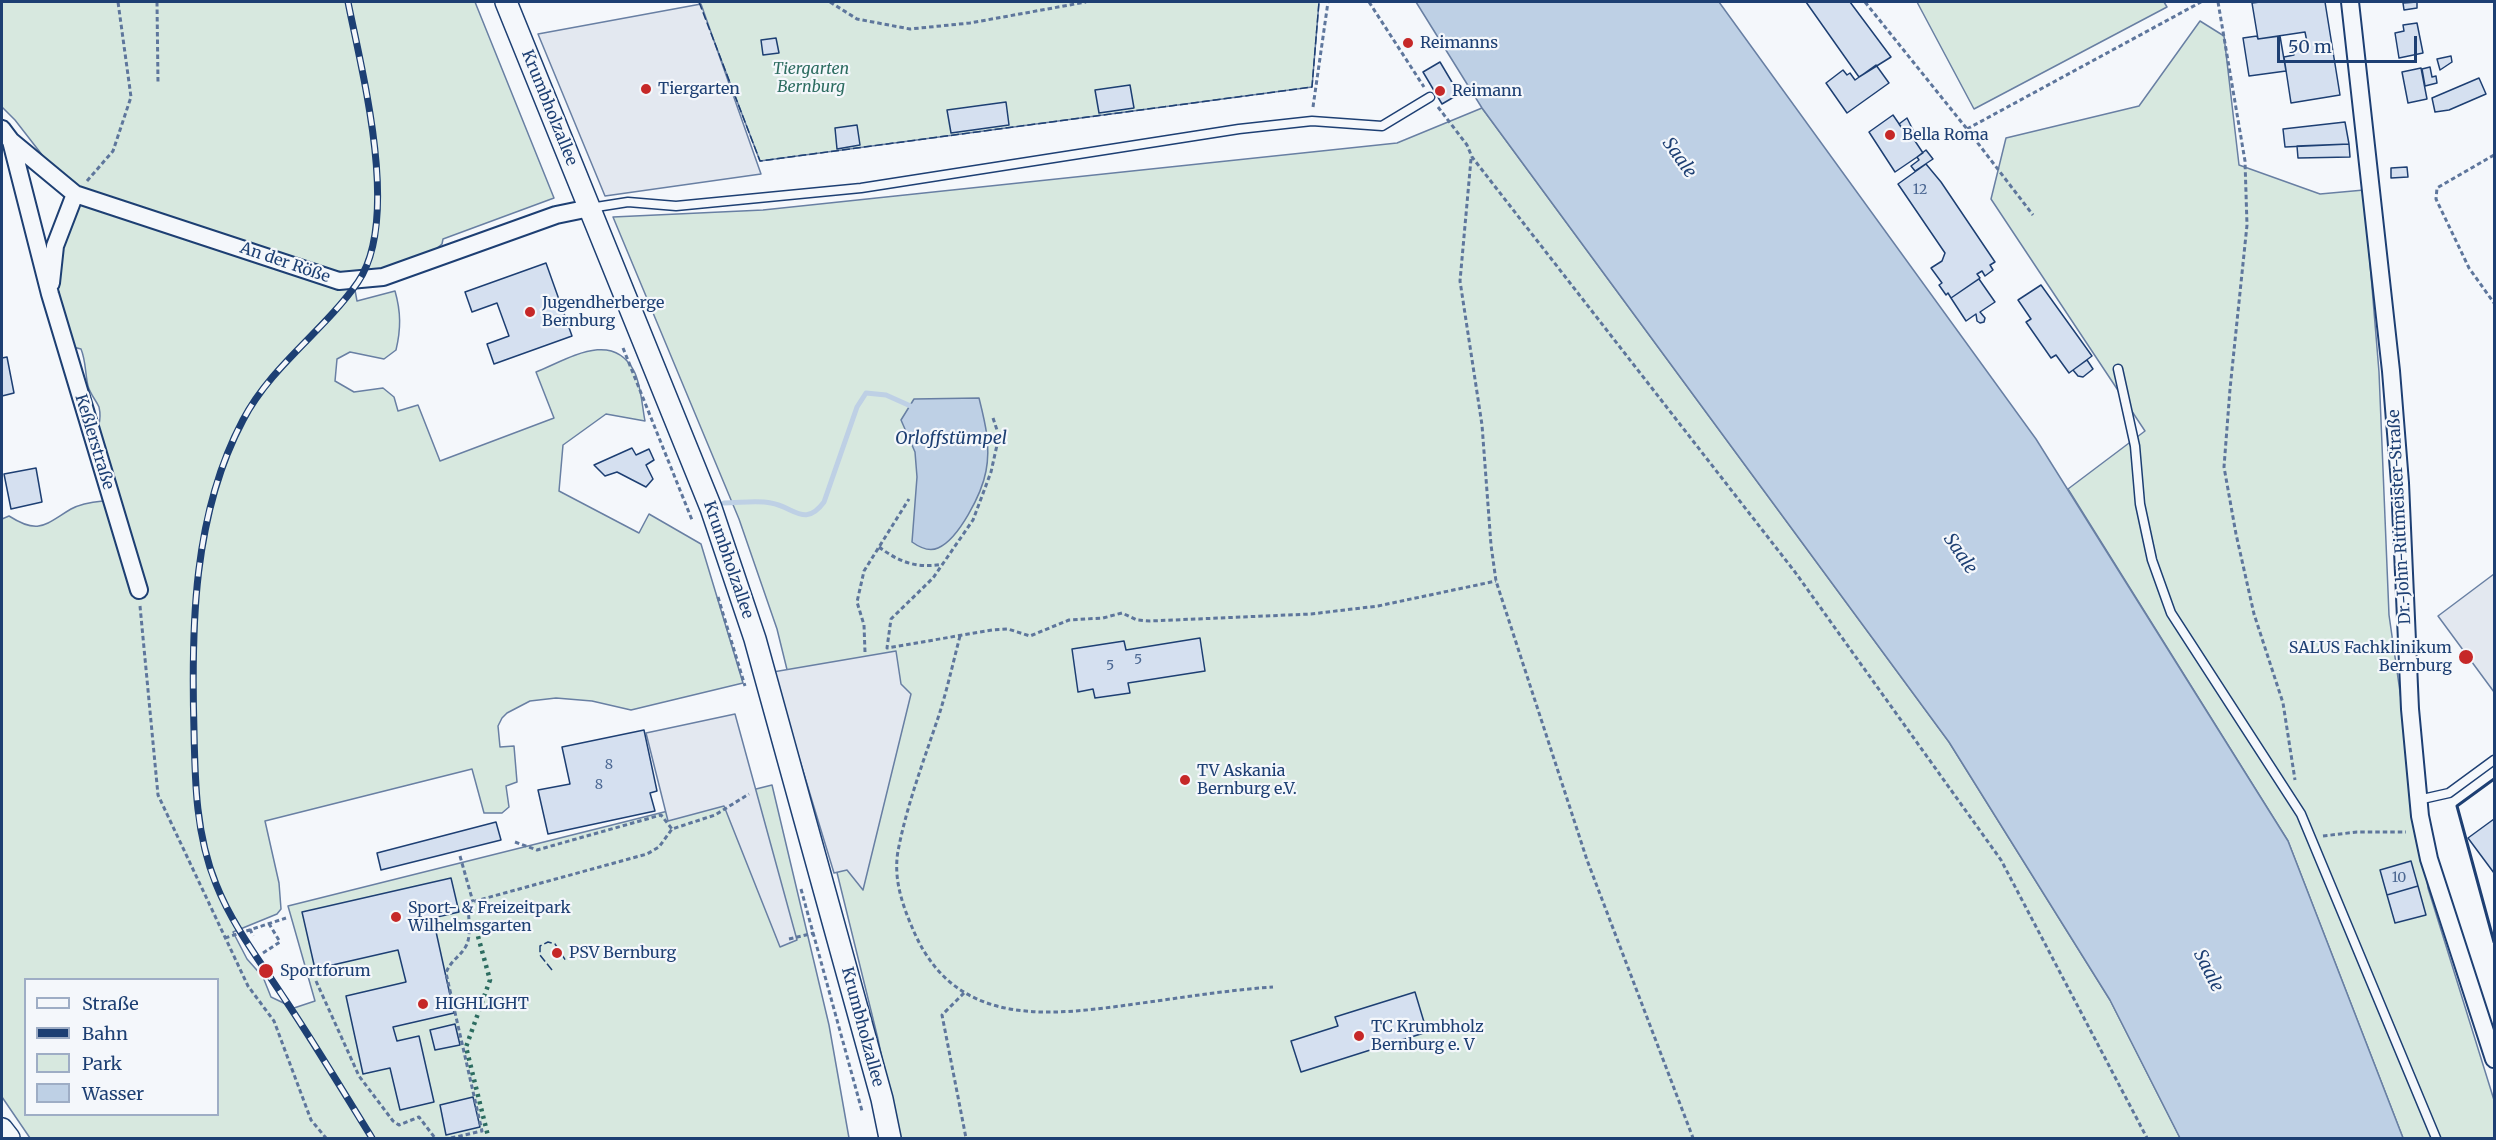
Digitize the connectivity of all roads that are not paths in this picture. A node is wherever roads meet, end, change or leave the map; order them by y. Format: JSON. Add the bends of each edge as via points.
{"nodes":[{"id":1,"x":506,"y":2,"type":"edge"},
{"id":2,"x":2350,"y":2,"type":"edge"},
{"id":3,"x":1430,"y":97,"type":"road end"},
{"id":4,"x":6,"y":135,"type":"edge"},
{"id":5,"x":75,"y":194,"type":"junction"},
{"id":6,"x":590,"y":208,"type":"junction"},
{"id":7,"x":50,"y":294,"type":"junction"},
{"id":8,"x":2118,"y":369,"type":"dead end"},
{"id":9,"x":139,"y":590,"type":"road end"},
{"id":10,"x":2494,"y":760,"type":"edge"},
{"id":11,"x":2418,"y":800,"type":"junction"},
{"id":12,"x":2494,"y":1059,"type":"edge"},
{"id":13,"x":2,"y":1129,"type":"edge"},
{"id":14,"x":9,"y":1138,"type":"edge"},
{"id":15,"x":890,"y":1138,"type":"edge"},
{"id":16,"x":2436,"y":1138,"type":"edge"}],
"edges":[{"from":1,"to":6,"type":"street","name":"Krumbholzallee"},
{"from":2,"to":11,"type":"street","name":"Dr.-John-Rittmeister-Straße","via":[[2391,371]]},
{"from":3,"to":6,"type":"lane","via":[[1382,126],[1312,121],[861,188],[676,206],[628,202]]},
{"from":4,"to":5,"type":"street","name":"An der Röße"},
{"from":4,"to":7,"type":"street","name":"Keßlerstraße"},
{"from":5,"to":6,"type":"street","name":"An der Röße","via":[[339,281],[383,277],[556,215]]},
{"from":5,"to":7,"type":"street","name":"Keßlerstraße","via":[[55,246]]},
{"from":6,"to":15,"type":"street","name":"Krumbholzallee","via":[[711,508],[749,616]]},
{"from":7,"to":9,"type":"street","name":"Keßlerstraße"},
{"from":8,"to":16,"type":"lane","via":[[2135,446],[2140,504],[2171,613],[2301,814]]},
{"from":10,"to":11,"type":"lane","via":[[2449,793]]},
{"from":11,"to":12,"type":"street","name":"Dr.-John-Rittmeister-Straße","via":[[2429,859]]},
{"from":13,"to":14,"type":"street"}]}
